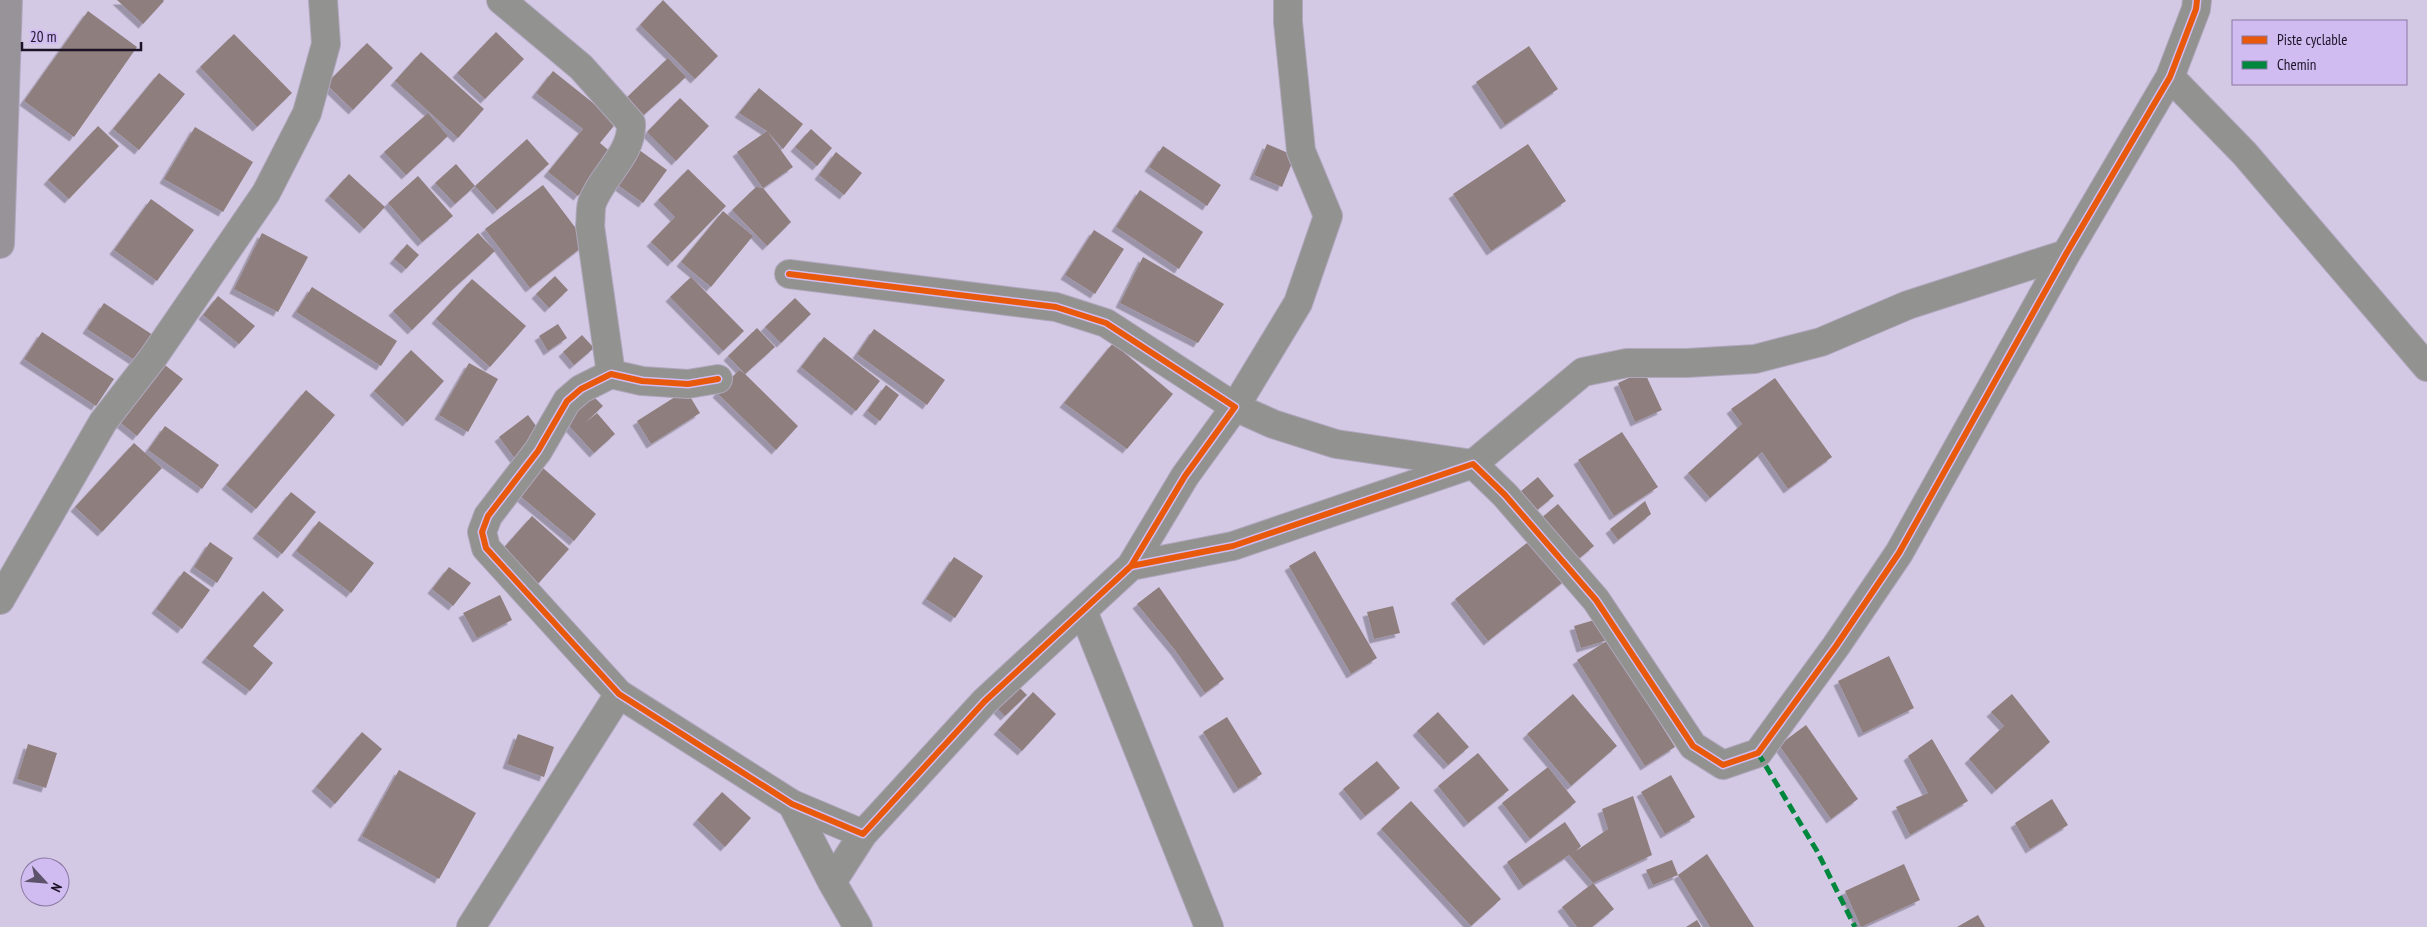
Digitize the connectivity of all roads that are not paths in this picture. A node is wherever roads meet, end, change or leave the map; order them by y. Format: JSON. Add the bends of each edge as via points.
{"nodes":[{"id":1,"x":8,"y":0,"type":"edge"},
{"id":2,"x":323,"y":0,"type":"edge"},
{"id":3,"x":501,"y":0,"type":"edge"},
{"id":4,"x":1288,"y":0,"type":"edge"},
{"id":5,"x":2197,"y":0,"type":"edge"},
{"id":6,"x":2170,"y":77,"type":"junction"},
{"id":7,"x":0,"y":244,"type":"edge"},
{"id":8,"x":2066,"y":254,"type":"junction"},
{"id":9,"x":789,"y":274,"type":"dead end"},
{"id":10,"x":2427,"y":367,"type":"edge"},
{"id":11,"x":611,"y":374,"type":"junction"},
{"id":12,"x":718,"y":379,"type":"dead end"},
{"id":13,"x":1235,"y":407,"type":"junction"},
{"id":14,"x":1474,"y":464,"type":"junction"},
{"id":15,"x":1131,"y":566,"type":"junction"},
{"id":16,"x":0,"y":600,"type":"edge"},
{"id":17,"x":1083,"y":610,"type":"junction"},
{"id":18,"x":619,"y":694,"type":"junction"},
{"id":19,"x":792,"y":804,"type":"junction"},
{"id":20,"x":863,"y":834,"type":"junction"},
{"id":21,"x":832,"y":882,"type":"junction"},
{"id":22,"x":471,"y":927,"type":"edge"},
{"id":23,"x":858,"y":927,"type":"edge"},
{"id":24,"x":1208,"y":927,"type":"edge"}],
"edges":[{"from":1,"to":7,"type":"main road"},
{"from":2,"to":16,"type":"street","via":[[326,44],[307,113],[266,193],[152,360],[103,422]]},
{"from":3,"to":11,"type":"street","via":[[581,67],[631,123],[628,144],[592,203],[590,226]]},
{"from":4,"to":13,"type":"street","via":[[1301,151],[1328,216],[1298,303]]},
{"from":5,"to":6,"type":"street"},
{"from":6,"to":8,"type":"street"},
{"from":6,"to":10,"type":"street","via":[[2245,154]]},
{"from":8,"to":14,"type":"street","via":[[1908,305],[1821,342],[1755,359],[1627,362],[1582,372]]},
{"from":8,"to":14,"type":"street","via":[[1899,553],[1758,753],[1722,765],[1693,746],[1596,600]]},
{"from":9,"to":13,"type":"street","via":[[1056,307],[1106,324]]},
{"from":11,"to":12,"type":"street","via":[[642,381],[688,384]]},
{"from":11,"to":18,"type":"street","via":[[581,389],[567,401],[538,451],[488,516],[482,532],[486,548]]},
{"from":13,"to":14,"type":"street","via":[[1273,424],[1336,444]]},
{"from":13,"to":15,"type":"street","via":[[1185,476]]},
{"from":14,"to":15,"type":"street","via":[[1233,546]]},
{"from":15,"to":17,"type":"street"},
{"from":17,"to":20,"type":"street","via":[[985,700]]},
{"from":17,"to":24,"type":"street"},
{"from":18,"to":19,"type":"street"},
{"from":18,"to":22,"type":"street"},
{"from":19,"to":20,"type":"street"},
{"from":19,"to":21,"type":"street"},
{"from":20,"to":21,"type":"street"},
{"from":21,"to":23,"type":"street"}]}
